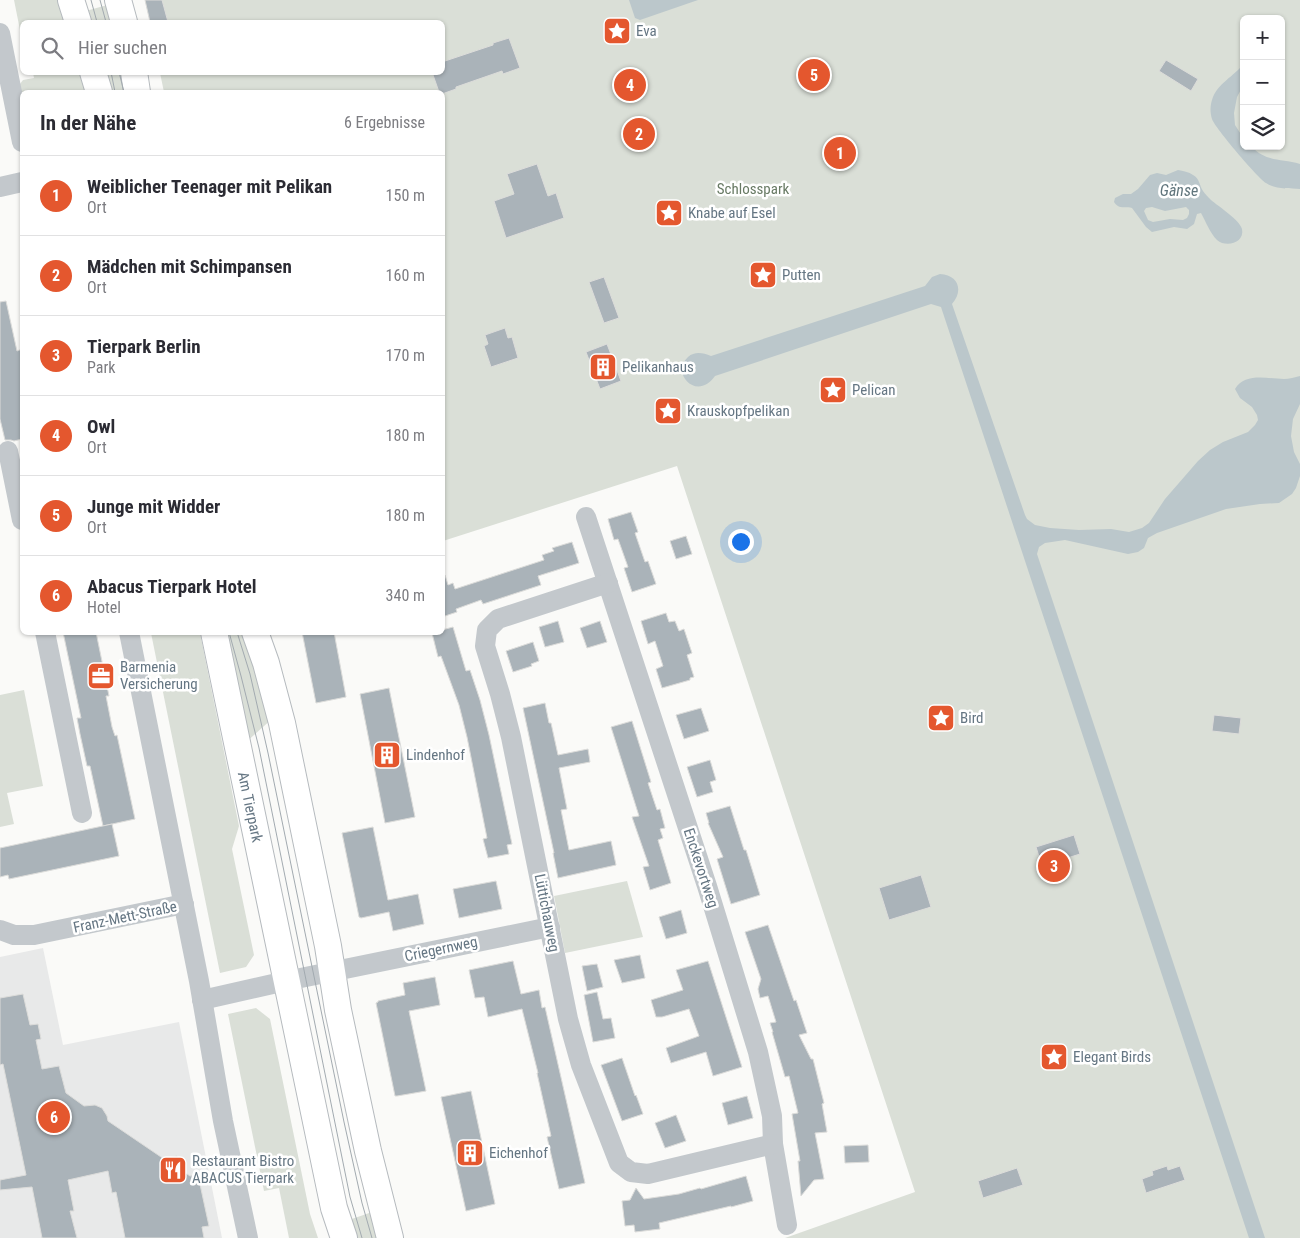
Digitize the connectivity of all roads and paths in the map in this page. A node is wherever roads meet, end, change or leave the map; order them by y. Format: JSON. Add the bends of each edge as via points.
{"nodes":[{"id":1,"x":71,"y":0,"type":"edge"},
{"id":2,"x":118,"y":0,"type":"edge"},
{"id":3,"x":77,"y":20,"type":"edge"},
{"id":4,"x":123,"y":20,"type":"edge"},
{"id":5,"x":0,"y":33,"type":"edge"},
{"id":6,"x":94,"y":75,"type":"edge"},
{"id":7,"x":134,"y":75,"type":"edge"},
{"id":8,"x":98,"y":90,"type":"edge"},
{"id":9,"x":137,"y":90,"type":"edge"},
{"id":10,"x":20,"y":132,"type":"edge"},
{"id":11,"x":20,"y":182,"type":"edge"},
{"id":12,"x":0,"y":187,"type":"edge"},
{"id":13,"x":8,"y":451,"type":"dead end"},
{"id":14,"x":20,"y":510,"type":"edge"},
{"id":15,"x":586,"y":518,"type":"dead end"},
{"id":16,"x":608,"y":583,"type":"junction"},
{"id":17,"x":46,"y":635,"type":"edge"},
{"id":18,"x":130,"y":635,"type":"edge"},
{"id":19,"x":215,"y":635,"type":"edge"},
{"id":20,"x":256,"y":635,"type":"edge"},
{"id":21,"x":82,"y":813,"type":"dead end"},
{"id":22,"x":184,"y":904,"type":"junction"},
{"id":23,"x":550,"y":927,"type":"junction"},
{"id":24,"x":0,"y":930,"type":"edge"},
{"id":25,"x":333,"y":972,"type":"junction"},
{"id":26,"x":286,"y":981,"type":"junction"},
{"id":27,"x":202,"y":1000,"type":"junction"},
{"id":28,"x":773,"y":1144,"type":"junction"},
{"id":29,"x":787,"y":1225,"type":"dead end"},
{"id":30,"x":248,"y":1238,"type":"edge"},
{"id":31,"x":344,"y":1238,"type":"edge"},
{"id":32,"x":390,"y":1238,"type":"edge"}],
"edges":[{"from":1,"to":3,"type":"main road"},
{"from":2,"to":4,"type":"main road"},
{"from":5,"to":10,"type":"street"},
{"from":6,"to":8,"type":"main road"},
{"from":7,"to":9,"type":"main road"},
{"from":11,"to":12,"type":"street"},
{"from":13,"to":14,"type":"street"},
{"from":15,"to":16,"type":"street","name":"Enckevortweg"},
{"from":16,"to":23,"type":"street","name":"Lüttichauweg","via":[[498,619],[487,630],[485,646],[511,737]]},
{"from":16,"to":28,"type":"street","name":"Enckevortweg","via":[[758,1052],[772,1116]]},
{"from":17,"to":21,"type":"street"},
{"from":18,"to":22,"type":"street"},
{"from":19,"to":26,"type":"main road","name":"Am Tierpark"},
{"from":20,"to":25,"type":"main road","via":[[282,723]]},
{"from":22,"to":24,"type":"street","name":"Franz-Mett-Straße","via":[[34,935],[14,935]]},
{"from":22,"to":27,"type":"street","name":"Franz-Mett-Straße"},
{"from":23,"to":25,"type":"street","name":"Criegernweg"},
{"from":23,"to":28,"type":"street","name":"Lüttichauweg","via":[[568,1019],[581,1065],[620,1163],[631,1172],[648,1174]]},
{"from":25,"to":26,"type":"street"},
{"from":25,"to":32,"type":"main road","via":[[368,1151]]},
{"from":26,"to":27,"type":"street"},
{"from":26,"to":31,"type":"main road","name":"Am Tierpark","via":[[334,1208]]},
{"from":27,"to":30,"type":"street","name":"Franz-Mett-Straße"},
{"from":28,"to":29,"type":"street","name":"Enckevortweg"}]}
